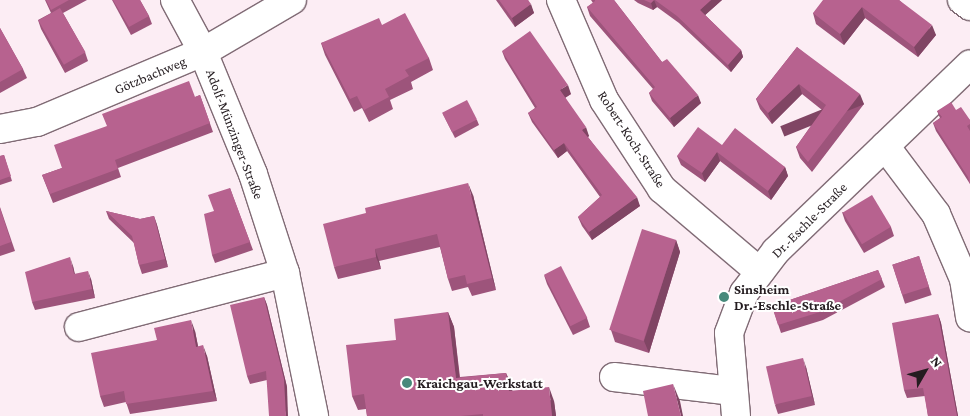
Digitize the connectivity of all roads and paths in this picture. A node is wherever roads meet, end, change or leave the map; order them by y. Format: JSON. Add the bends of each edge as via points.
{"nodes":[{"id":1,"x":175,"y":0,"type":"edge"},
{"id":2,"x":292,"y":0,"type":"edge"},
{"id":3,"x":561,"y":0,"type":"edge"},
{"id":4,"x":962,"y":0,"type":"edge"},
{"id":5,"x":970,"y":6,"type":"edge"},
{"id":6,"x":203,"y":52,"type":"junction"},
{"id":7,"x":970,"y":64,"type":"edge"},
{"id":8,"x":0,"y":129,"type":"edge"},
{"id":9,"x":885,"y":146,"type":"junction"},
{"id":10,"x":284,"y":272,"type":"junction"},
{"id":11,"x":760,"y":272,"type":"junction"},
{"id":12,"x":970,"y":318,"type":"edge"},
{"id":13,"x":78,"y":327,"type":"dead end"},
{"id":14,"x":614,"y":377,"type":"dead end"},
{"id":15,"x":733,"y":404,"type":"edge"},
{"id":16,"x":314,"y":416,"type":"edge"}],
"edges":[{"from":1,"to":6,"type":"street","name":"Adolf-Münzinger-Straße"},
{"from":2,"to":6,"type":"street","name":"Götzbachweg"},
{"from":3,"to":11,"type":"street","name":"Robert-Koch-Straße","via":[[604,100],[662,189]]},
{"from":4,"to":5,"type":"street"},
{"from":6,"to":8,"type":"street","name":"Götzbachweg","via":[[37,122]]},
{"from":6,"to":10,"type":"street","name":"Adolf-Münzinger-Straße","via":[[252,174]]},
{"from":7,"to":9,"type":"street","name":"Dr.-Eschle-Straße"},
{"from":9,"to":11,"type":"street","name":"Dr.-Eschle-Straße"},
{"from":9,"to":12,"type":"street","via":[[936,214],[964,279]]},
{"from":10,"to":13,"type":"street"},
{"from":10,"to":16,"type":"street","name":"Adolf-Münzinger-Straße"},
{"from":11,"to":15,"type":"street","name":"Dr.-Eschle-Straße","via":[[744,293],[729,332]]},
{"from":14,"to":15,"type":"street"}]}
